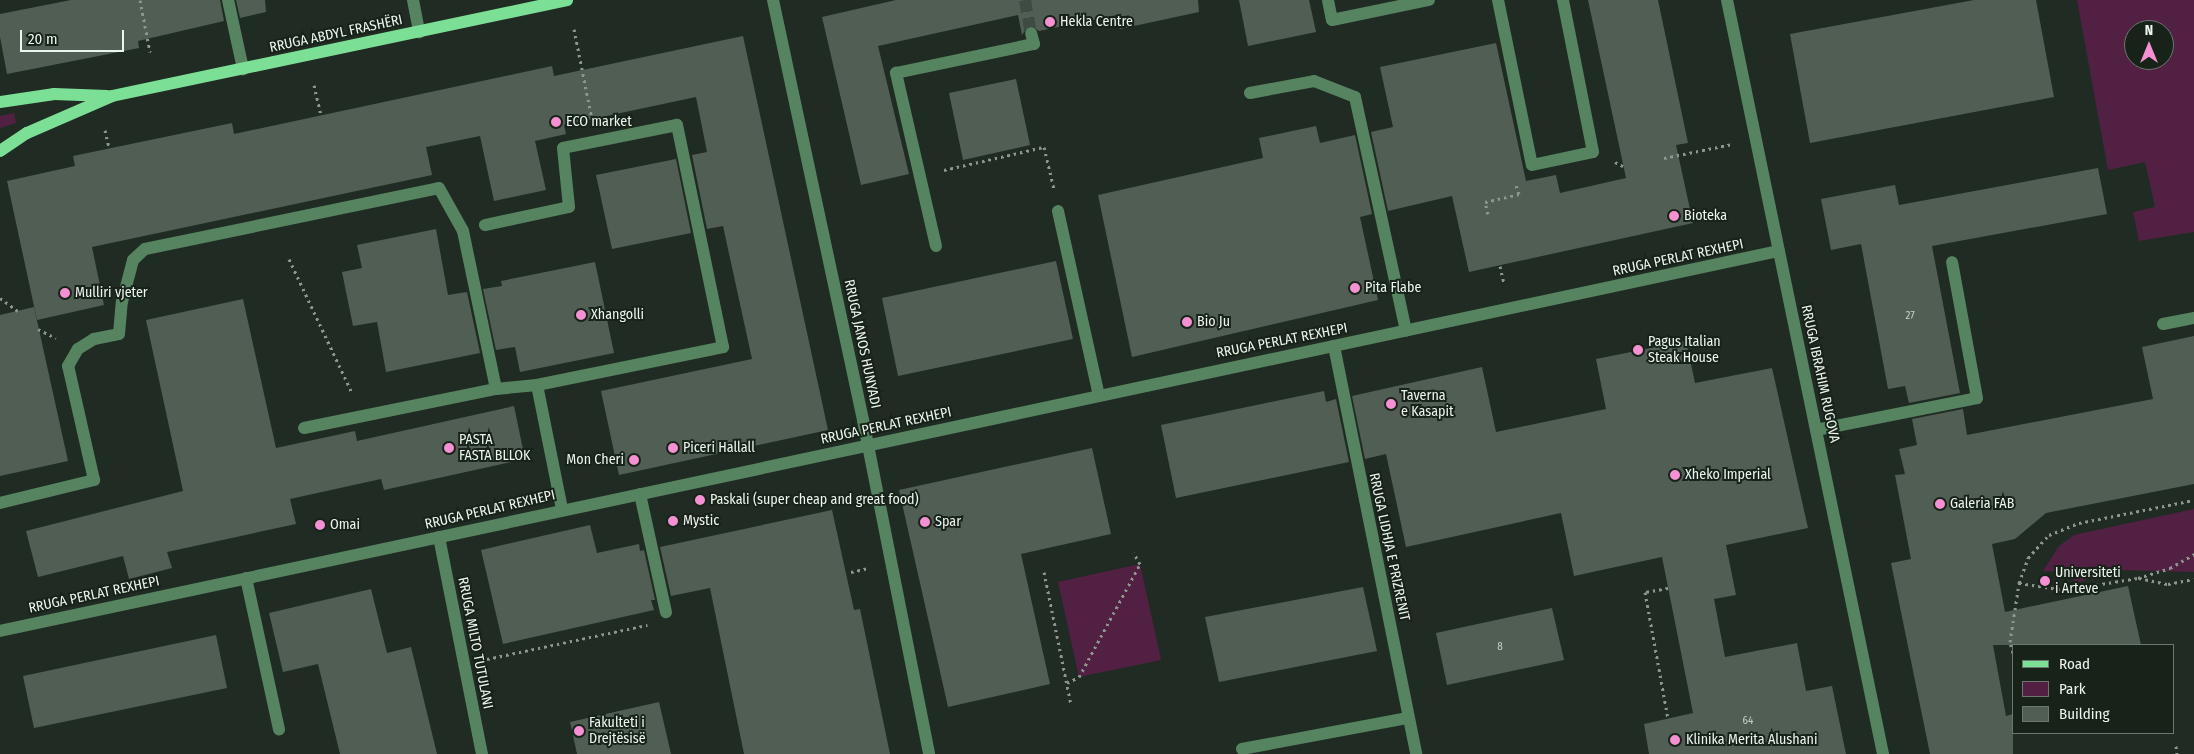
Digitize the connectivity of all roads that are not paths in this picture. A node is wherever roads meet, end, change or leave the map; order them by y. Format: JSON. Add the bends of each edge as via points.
{"nodes":[{"id":1,"x":228,"y":0,"type":"edge"},
{"id":2,"x":414,"y":0,"type":"edge"},
{"id":3,"x":567,"y":0,"type":"edge"},
{"id":4,"x":773,"y":0,"type":"edge"},
{"id":5,"x":1328,"y":0,"type":"edge"},
{"id":6,"x":1429,"y":0,"type":"edge"},
{"id":7,"x":1498,"y":0,"type":"edge"},
{"id":8,"x":1563,"y":0,"type":"edge"},
{"id":9,"x":1727,"y":0,"type":"edge"},
{"id":10,"x":419,"y":32,"type":"junction"},
{"id":11,"x":1031,"y":33,"type":"dead end"},
{"id":12,"x":243,"y":69,"type":"junction"},
{"id":13,"x":1250,"y":93,"type":"dead end"},
{"id":14,"x":112,"y":96,"type":"junction"},
{"id":15,"x":0,"y":102,"type":"edge"},
{"id":16,"x":0,"y":151,"type":"edge"},
{"id":17,"x":1057,"y":204,"type":"road end"},
{"id":18,"x":485,"y":225,"type":"dead end"},
{"id":19,"x":936,"y":246,"type":"dead end"},
{"id":20,"x":1779,"y":251,"type":"junction"},
{"id":21,"x":1952,"y":262,"type":"dead end"},
{"id":22,"x":2194,"y":318,"type":"edge"},
{"id":23,"x":2163,"y":324,"type":"dead end"},
{"id":24,"x":1406,"y":331,"type":"junction"},
{"id":25,"x":1334,"y":346,"type":"junction"},
{"id":26,"x":537,"y":385,"type":"junction"},
{"id":27,"x":496,"y":389,"type":"junction"},
{"id":28,"x":1099,"y":396,"type":"junction"},
{"id":29,"x":304,"y":428,"type":"dead end"},
{"id":30,"x":1816,"y":430,"type":"junction"},
{"id":31,"x":867,"y":446,"type":"junction"},
{"id":32,"x":640,"y":494,"type":"junction"},
{"id":33,"x":0,"y":503,"type":"edge"},
{"id":34,"x":562,"y":509,"type":"junction"},
{"id":35,"x":439,"y":537,"type":"junction"},
{"id":36,"x":246,"y":578,"type":"junction"},
{"id":37,"x":662,"y":617,"type":"road end"},
{"id":38,"x":0,"y":631,"type":"edge"},
{"id":39,"x":1408,"y":718,"type":"junction"},
{"id":40,"x":279,"y":729,"type":"dead end"},
{"id":41,"x":1242,"y":749,"type":"dead end"},
{"id":42,"x":482,"y":754,"type":"edge"},
{"id":43,"x":929,"y":754,"type":"edge"},
{"id":44,"x":1416,"y":754,"type":"edge"},
{"id":45,"x":1883,"y":754,"type":"edge"}],
"edges":[{"from":1,"to":12,"type":"street"},
{"from":2,"to":10,"type":"street"},
{"from":3,"to":10,"type":"main road","name":"RRUGA ABDYL FRASHËRI"},
{"from":4,"to":31,"type":"street","name":"RRUGA JANOS HUNYADI"},
{"from":5,"to":6,"type":"street","via":[[1332,20]]},
{"from":7,"to":8,"type":"street","via":[[1532,165],[1593,152]]},
{"from":9,"to":20,"type":"street","name":"RRUGA IBRAHIM RUGOVA"},
{"from":10,"to":12,"type":"main road","name":"RRUGA ABDYL FRASHËRI"},
{"from":11,"to":19,"type":"street","via":[[1034,44],[896,73]]},
{"from":12,"to":14,"type":"main road","name":"RRUGA ABDYL FRASHËRI"},
{"from":13,"to":24,"type":"street","via":[[1314,81],[1355,97]]},
{"from":14,"to":15,"type":"main road","name":"RRUGA ABDYL FRASHËRI","via":[[54,94]]},
{"from":14,"to":16,"type":"main road","name":"RRUGA ABDYL FRASHËRI","via":[[27,133]]},
{"from":17,"to":28,"type":"street"},
{"from":18,"to":26,"type":"street","via":[[569,207],[563,148],[677,125],[723,347]]},
{"from":20,"to":24,"type":"street","name":"RRUGA PERLAT REXHEPI"},
{"from":20,"to":30,"type":"street","name":"RRUGA IBRAHIM RUGOVA"},
{"from":21,"to":30,"type":"street","via":[[1977,398]]},
{"from":22,"to":23,"type":"street"},
{"from":24,"to":25,"type":"street","name":"RRUGA PERLAT REXHEPI"},
{"from":25,"to":28,"type":"street","name":"RRUGA PERLAT REXHEPI"},
{"from":25,"to":39,"type":"street","name":"RRUGA LIDHJA E PRIZRENIT"},
{"from":26,"to":27,"type":"street"},
{"from":26,"to":34,"type":"street"},
{"from":27,"to":29,"type":"street"},
{"from":27,"to":33,"type":"street","via":[[463,231],[439,188],[145,249],[133,260],[122,302],[119,334],[94,340],[78,349],[68,366],[94,480]]},
{"from":28,"to":31,"type":"street","name":"RRUGA PERLAT REXHEPI"},
{"from":30,"to":45,"type":"street","name":"RRUGA IBRAHIM RUGOVA"},
{"from":31,"to":32,"type":"street","name":"RRUGA PERLAT REXHEPI"},
{"from":31,"to":43,"type":"street","name":"RRUGA JANOS HUNYADI"},
{"from":32,"to":34,"type":"street","name":"RRUGA PERLAT REXHEPI"},
{"from":32,"to":37,"type":"street"},
{"from":34,"to":35,"type":"street","name":"RRUGA PERLAT REXHEPI"},
{"from":35,"to":36,"type":"street","name":"RRUGA PERLAT REXHEPI"},
{"from":35,"to":42,"type":"street","name":"RRUGA MILTO TUTULANI"},
{"from":36,"to":38,"type":"street","name":"RRUGA PERLAT REXHEPI"},
{"from":36,"to":40,"type":"street"},
{"from":39,"to":41,"type":"street"},
{"from":39,"to":44,"type":"street","name":"RRUGA LIDHJA E PRIZRENIT"}]}
